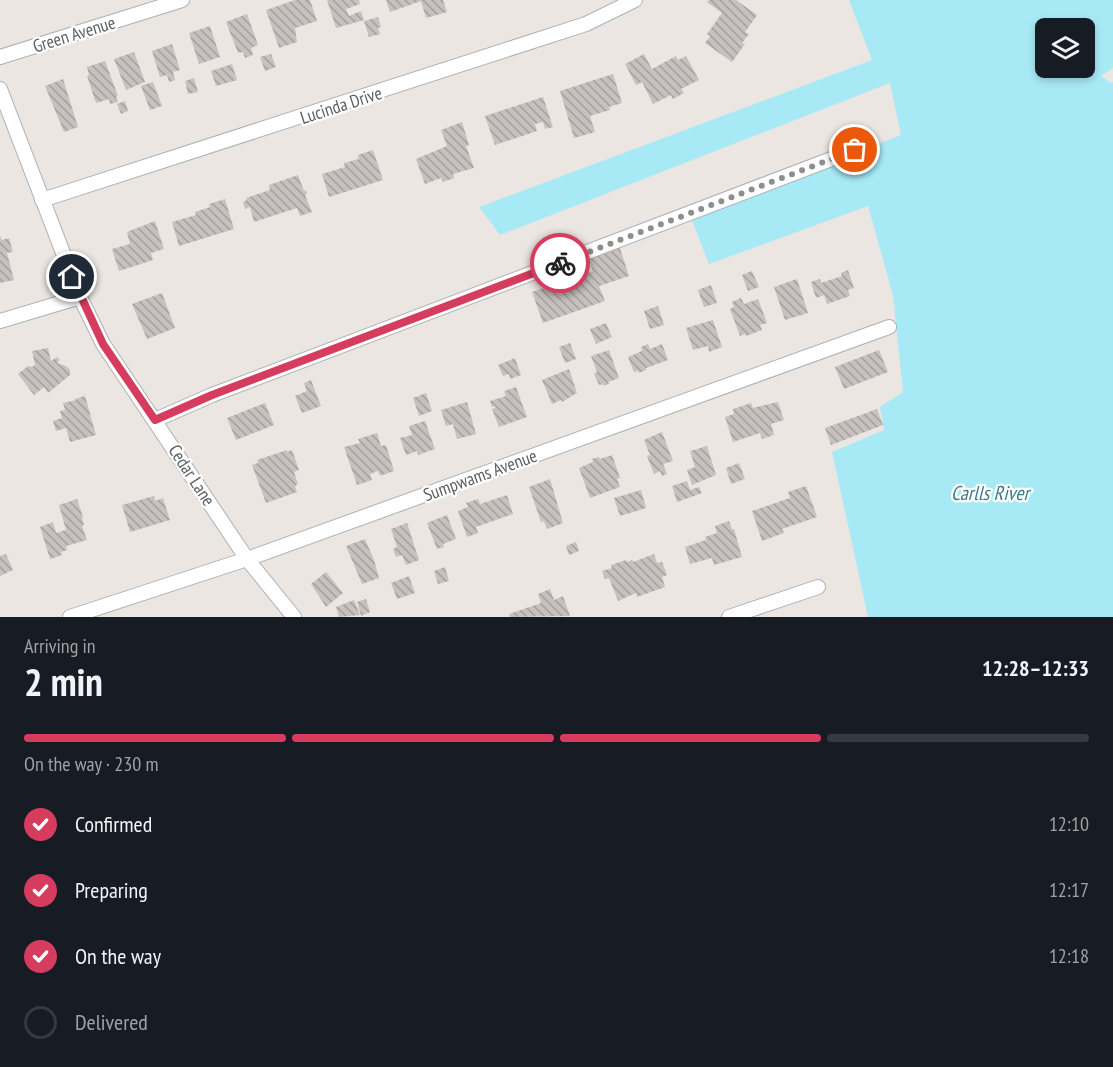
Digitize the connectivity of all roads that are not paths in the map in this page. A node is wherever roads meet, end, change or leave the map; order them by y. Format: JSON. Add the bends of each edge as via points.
{"nodes":[{"id":1,"x":182,"y":0,"type":"edge"},
{"id":2,"x":635,"y":0,"type":"edge"},
{"id":3,"x":0,"y":57,"type":"edge"},
{"id":4,"x":0,"y":89,"type":"edge"},
{"id":5,"x":855,"y":150,"type":"dead end"},
{"id":6,"x":42,"y":200,"type":"junction"},
{"id":7,"x":80,"y":297,"type":"junction"},
{"id":8,"x":0,"y":321,"type":"edge"},
{"id":9,"x":889,"y":327,"type":"dead end"},
{"id":10,"x":155,"y":420,"type":"junction"},
{"id":11,"x":247,"y":559,"type":"junction"},
{"id":12,"x":818,"y":587,"type":"dead end"},
{"id":13,"x":109,"y":611,"type":"edge"},
{"id":14,"x":70,"y":617,"type":"edge"},
{"id":15,"x":294,"y":617,"type":"edge"},
{"id":16,"x":729,"y":617,"type":"edge"}],
"edges":[{"from":1,"to":3,"type":"street","name":"Green Avenue"},
{"from":2,"to":6,"type":"street","name":"Lucinda Drive","via":[[586,24]]},
{"from":4,"to":6,"type":"street","name":"Cedar Lane"},
{"from":5,"to":10,"type":"street"},
{"from":6,"to":7,"type":"street","name":"Cedar Lane"},
{"from":7,"to":8,"type":"street"},
{"from":7,"to":10,"type":"street","name":"Cedar Lane","via":[[103,344]]},
{"from":9,"to":11,"type":"street","name":"Sumpwams Avenue"},
{"from":10,"to":11,"type":"street","name":"Cedar Lane"},
{"from":11,"to":13,"type":"street","name":"Sumpwams Avenue"},
{"from":11,"to":15,"type":"street","name":"Cedar Lane"},
{"from":12,"to":16,"type":"street"},
{"from":13,"to":14,"type":"street","name":"Sumpwams Avenue"}]}
